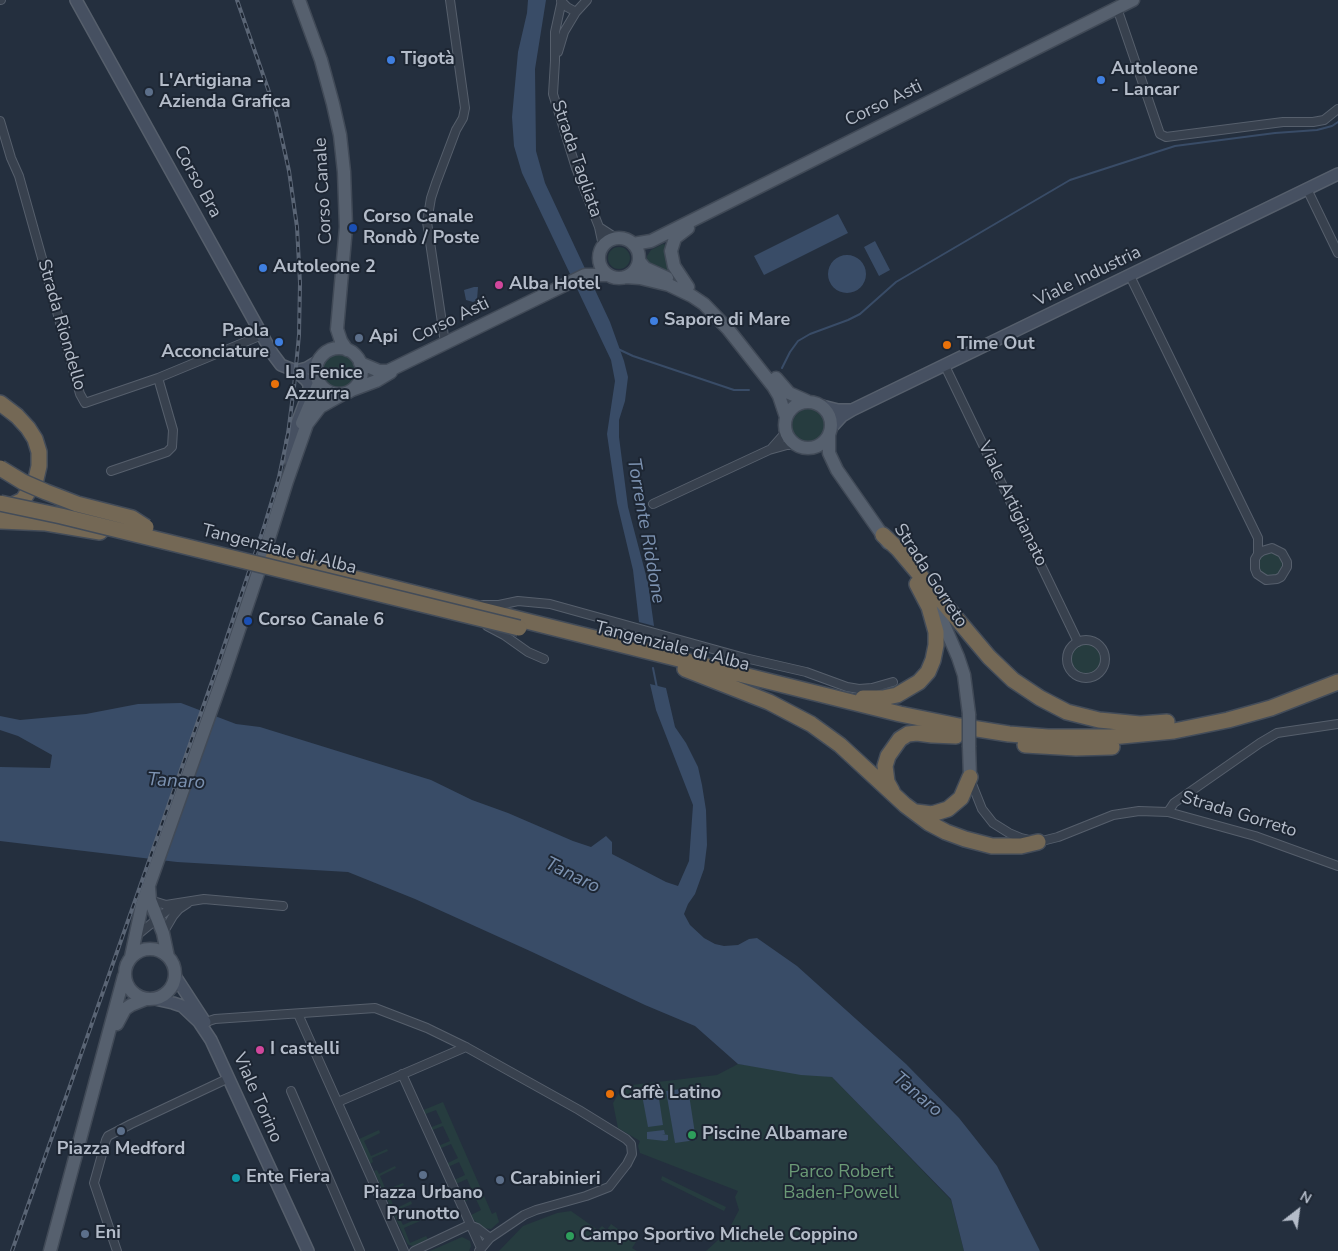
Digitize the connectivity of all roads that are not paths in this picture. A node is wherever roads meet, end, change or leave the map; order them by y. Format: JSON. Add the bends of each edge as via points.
{"nodes":[{"id":1,"x":76,"y":0,"type":"edge"},
{"id":2,"x":299,"y":0,"type":"edge"},
{"id":3,"x":450,"y":0,"type":"edge"},
{"id":4,"x":562,"y":0,"type":"edge"},
{"id":5,"x":587,"y":0,"type":"edge"},
{"id":6,"x":1133,"y":0,"type":"edge"},
{"id":7,"x":579,"y":6,"type":"edge"},
{"id":8,"x":1117,"y":8,"type":"junction"},
{"id":9,"x":556,"y":61,"type":"junction"},
{"id":10,"x":1338,"y":109,"type":"edge"},
{"id":11,"x":0,"y":121,"type":"edge"},
{"id":12,"x":803,"y":164,"type":"junction"},
{"id":13,"x":1338,"y":174,"type":"edge"},
{"id":14,"x":1307,"y":189,"type":"junction"},
{"id":15,"x":600,"y":227,"type":"junction"},
{"id":16,"x":616,"y":238,"type":"junction"},
{"id":17,"x":651,"y":241,"type":"junction"},
{"id":18,"x":633,"y":244,"type":"junction"},
{"id":19,"x":601,"y":251,"type":"junction"},
{"id":20,"x":1338,"y":253,"type":"edge"},
{"id":21,"x":639,"y":259,"type":"junction"},
{"id":22,"x":608,"y":274,"type":"junction"},
{"id":23,"x":584,"y":275,"type":"junction"},
{"id":24,"x":1130,"y":276,"type":"junction"},
{"id":25,"x":625,"y":277,"type":"junction"},
{"id":26,"x":688,"y":287,"type":"junction"},
{"id":27,"x":340,"y":296,"type":"junction"},
{"id":28,"x":262,"y":335,"type":"junction"},
{"id":29,"x":445,"y":344,"type":"junction"},
{"id":30,"x":347,"y":350,"type":"junction"},
{"id":31,"x":326,"y":352,"type":"junction"},
{"id":32,"x":413,"y":359,"type":"junction"},
{"id":33,"x":317,"y":362,"type":"junction"},
{"id":34,"x":360,"y":363,"type":"junction"},
{"id":35,"x":945,"y":366,"type":"junction"},
{"id":36,"x":296,"y":371,"type":"junction"},
{"id":37,"x":158,"y":378,"type":"junction"},
{"id":38,"x":319,"y":383,"type":"junction"},
{"id":39,"x":348,"y":392,"type":"junction"},
{"id":40,"x":807,"y":401,"type":"junction"},
{"id":41,"x":0,"y":403,"type":"edge"},
{"id":42,"x":822,"y":406,"type":"junction"},
{"id":43,"x":852,"y":410,"type":"junction"},
{"id":44,"x":786,"y":417,"type":"junction"},
{"id":45,"x":830,"y":431,"type":"junction"},
{"id":46,"x":786,"y":432,"type":"junction"},
{"id":47,"x":801,"y":446,"type":"junction"},
{"id":48,"x":769,"y":450,"type":"junction"},
{"id":49,"x":291,"y":462,"type":"junction"},
{"id":50,"x":0,"y":468,"type":"edge"},
{"id":51,"x":837,"y":470,"type":"junction"},
{"id":52,"x":111,"y":471,"type":"dead end"},
{"id":53,"x":287,"y":481,"type":"junction"},
{"id":54,"x":0,"y":495,"type":"edge"},
{"id":55,"x":0,"y":503,"type":"edge"},
{"id":56,"x":653,"y":504,"type":"dead end"},
{"id":57,"x":0,"y":510,"type":"edge"},
{"id":58,"x":0,"y":521,"type":"edge"},
{"id":59,"x":145,"y":532,"type":"junction"},
{"id":60,"x":883,"y":535,"type":"junction"},
{"id":61,"x":1258,"y":538,"type":"junction"},
{"id":62,"x":1272,"y":548,"type":"junction"},
{"id":63,"x":265,"y":552,"type":"junction"},
{"id":64,"x":1258,"y":554,"type":"junction"},
{"id":65,"x":259,"y":570,"type":"junction"},
{"id":66,"x":917,"y":584,"type":"junction"},
{"id":67,"x":520,"y":624,"type":"junction"},
{"id":68,"x":1078,"y":642,"type":"junction"},
{"id":69,"x":544,"y":659,"type":"dead end"},
{"id":70,"x":686,"y":669,"type":"junction"},
{"id":71,"x":760,"y":678,"type":"junction"},
{"id":72,"x":893,"y":682,"type":"dead end"},
{"id":73,"x":1338,"y":682,"type":"edge"},
{"id":74,"x":1338,"y":693,"type":"edge"},
{"id":75,"x":1298,"y":698,"type":"junction"},
{"id":76,"x":1338,"y":724,"type":"edge"},
{"id":77,"x":956,"y":736,"type":"junction"},
{"id":78,"x":970,"y":777,"type":"junction"},
{"id":79,"x":895,"y":797,"type":"junction"},
{"id":80,"x":916,"y":812,"type":"junction"},
{"id":81,"x":1168,"y":812,"type":"junction"},
{"id":82,"x":1038,"y":842,"type":"junction"},
{"id":83,"x":1338,"y":866,"type":"edge"},
{"id":84,"x":151,"y":879,"type":"junction"},
{"id":85,"x":150,"y":900,"type":"junction"},
{"id":86,"x":194,"y":900,"type":"junction"},
{"id":87,"x":174,"y":905,"type":"junction"},
{"id":88,"x":284,"y":906,"type":"dead end"},
{"id":89,"x":158,"y":917,"type":"junction"},
{"id":90,"x":163,"y":933,"type":"junction"},
{"id":91,"x":135,"y":937,"type":"junction"},
{"id":92,"x":131,"y":957,"type":"junction"},
{"id":93,"x":168,"y":957,"type":"junction"},
{"id":94,"x":124,"y":976,"type":"junction"},
{"id":95,"x":175,"y":976,"type":"junction"},
{"id":96,"x":150,"y":999,"type":"junction"},
{"id":97,"x":298,"y":1014,"type":"junction"},
{"id":98,"x":206,"y":1022,"type":"junction"},
{"id":99,"x":211,"y":1040,"type":"junction"},
{"id":100,"x":466,"y":1047,"type":"junction"},
{"id":101,"x":402,"y":1074,"type":"junction"},
{"id":102,"x":229,"y":1078,"type":"junction"},
{"id":103,"x":291,"y":1091,"type":"dead end"},
{"id":104,"x":91,"y":1097,"type":"junction"},
{"id":105,"x":338,"y":1102,"type":"junction"},
{"id":106,"x":469,"y":1224,"type":"junction"},
{"id":107,"x":484,"y":1246,"type":"edge"},
{"id":108,"x":50,"y":1251,"type":"edge"},
{"id":109,"x":117,"y":1251,"type":"edge"},
{"id":110,"x":308,"y":1251,"type":"edge"},
{"id":111,"x":360,"y":1251,"type":"edge"},
{"id":112,"x":404,"y":1251,"type":"edge"},
{"id":113,"x":414,"y":1251,"type":"edge"}],
"edges":[{"from":1,"to":28,"type":"street","name":"Corso Bra"},
{"from":2,"to":27,"type":"main road","name":"Corso Canale","via":[[320,60],[340,135],[346,227]]},
{"from":3,"to":29,"type":"street","via":[[465,108],[431,198],[427,222]]},
{"from":4,"to":7,"type":"street","name":"Strada Tagliata","via":[[568,8]]},
{"from":4,"to":9,"type":"street","name":"Strada Tagliata","via":[[555,32]]},
{"from":5,"to":7,"type":"street","name":"Strada Tagliata"},
{"from":6,"to":8,"type":"main road","name":"Corso Asti"},
{"from":7,"to":9,"type":"street","name":"Strada Tagliata","via":[[564,32]]},
{"from":8,"to":10,"type":"street","via":[[1160,134],[1166,137],[1283,122],[1313,122],[1324,120]]},
{"from":8,"to":12,"type":"main road","name":"Corso Asti"},
{"from":9,"to":15,"type":"street","name":"Strada Tagliata","via":[[553,94],[576,168]]},
{"from":11,"to":37,"type":"street","name":"Strada Riondello","via":[[85,403]]},
{"from":12,"to":17,"type":"main road","name":"Corso Asti"},
{"from":12,"to":26,"type":"main road","via":[[788,179],[675,238],[672,260]]},
{"from":13,"to":14,"type":"street","name":"Viale Industria"},
{"from":14,"to":20,"type":"street"},
{"from":14,"to":24,"type":"street","name":"Viale Industria"},
{"from":15,"to":16,"type":"street","name":"Strada Tagliata"},
{"from":15,"to":19,"type":"street","name":"Strada Tagliata"},
{"from":16,"to":18,"type":"main road"},
{"from":16,"to":19,"type":"main road"},
{"from":17,"to":18,"type":"main road"},
{"from":17,"to":21,"type":"main road"},
{"from":18,"to":21,"type":"main road"},
{"from":19,"to":22,"type":"main road","via":[[601,267]]},
{"from":19,"to":23,"type":"main road"},
{"from":21,"to":25,"type":"main road","via":[[634,271]]},
{"from":21,"to":26,"type":"main road","via":[[645,268]]},
{"from":22,"to":23,"type":"main road"},
{"from":22,"to":25,"type":"main road"},
{"from":23,"to":29,"type":"main road","name":"Corso Asti"},
{"from":24,"to":35,"type":"street","name":"Viale Industria"},
{"from":24,"to":61,"type":"street"},
{"from":25,"to":44,"type":"main road","via":[[669,284],[704,304],[773,386]]},
{"from":26,"to":40,"type":"main road","via":[[730,321],[783,388]]},
{"from":27,"to":30,"type":"main road","name":"Corso Canale","via":[[337,329]]},
{"from":27,"to":31,"type":"main road","name":"Corso Canale"},
{"from":28,"to":36,"type":"street","name":"Corso Bra","via":[[281,366]]},
{"from":28,"to":37,"type":"street","name":"Strada Riondello"},
{"from":29,"to":32,"type":"main road","name":"Corso Asti"},
{"from":30,"to":31,"type":"main road","via":[[336,348]]},
{"from":30,"to":34,"type":"main road"},
{"from":31,"to":33,"type":"main road"},
{"from":32,"to":34,"type":"main road","name":"Corso Asti","via":[[388,371],[378,371]]},
{"from":32,"to":39,"type":"main road","name":"Corso Asti","via":[[376,381]]},
{"from":33,"to":36,"type":"street"},
{"from":33,"to":38,"type":"main road"},
{"from":34,"to":39,"type":"main road","via":[[361,378]]},
{"from":35,"to":43,"type":"street","name":"Viale Industria"},
{"from":35,"to":68,"type":"street","name":"Viale Artigianato"},
{"from":36,"to":49,"type":"street","name":"Corso Bra","via":[[306,380],[309,389],[291,443]]},
{"from":37,"to":52,"type":"street","via":[[172,430],[172,447],[167,452]]},
{"from":38,"to":39,"type":"main road","via":[[332,393]]},
{"from":38,"to":49,"type":"main road","via":[[302,422]]},
{"from":39,"to":53,"type":"main road","via":[[320,407],[307,424]]},
{"from":40,"to":42,"type":"main road"},
{"from":40,"to":44,"type":"main road","via":[[794,406]]},
{"from":41,"to":57,"type":"highway","via":[[17,416],[35,439],[40,466],[23,500]]},
{"from":42,"to":43,"type":"street"},
{"from":42,"to":45,"type":"main road","via":[[830,416]]},
{"from":43,"to":45,"type":"street","name":"Viale Industria","via":[[842,416]]},
{"from":44,"to":46,"type":"main road"},
{"from":45,"to":47,"type":"main road","via":[[820,445]]},
{"from":45,"to":51,"type":"main road","name":"Strada Gorreto","via":[[829,453]]},
{"from":46,"to":47,"type":"main road"},
{"from":46,"to":48,"type":"street"},
{"from":47,"to":48,"type":"street","via":[[787,445]]},
{"from":47,"to":51,"type":"main road","name":"Strada Gorreto","via":[[816,452]]},
{"from":48,"to":56,"type":"street"},
{"from":49,"to":53,"type":"main road"},
{"from":50,"to":59,"type":"highway","bridge":true,"via":[[23,482],[77,504],[132,518]]},
{"from":51,"to":60,"type":"main road","name":"Strada Gorreto"},
{"from":53,"to":63,"type":"main road"},
{"from":54,"to":59,"type":"highway","name":"Tangenziale di Alba"},
{"from":55,"to":59,"type":"highway","name":"Tangenziale di Alba","bridge":true},
{"from":58,"to":59,"type":"highway","bridge":true,"via":[[46,522],[127,537]]},
{"from":59,"to":67,"type":"highway","name":"Tangenziale di Alba"},
{"from":60,"to":66,"type":"main road","name":"Strada Gorreto"},
{"from":60,"to":75,"type":"highway","via":[[989,657],[1013,680],[1067,712],[1098,720],[1140,724],[1189,720]]},
{"from":61,"to":62,"type":"street"},
{"from":61,"to":64,"type":"street"},
{"from":62,"to":64,"type":"street"},
{"from":62,"to":64,"type":"street","via":[[1282,552],[1287,562],[1285,572],[1277,579],[1266,580],[1257,574],[1254,564]]},
{"from":63,"to":65,"type":"main road"},
{"from":63,"to":72,"type":"street","via":[[486,605],[518,601],[550,604],[806,672],[847,687],[872,688]]},
{"from":65,"to":69,"type":"street","via":[[491,627]]},
{"from":65,"to":84,"type":"main road"},
{"from":66,"to":71,"type":"highway","via":[[929,607],[936,646],[928,672],[910,689],[883,698],[865,698]]},
{"from":66,"to":78,"type":"main road","name":"Strada Gorreto","bridge":true,"via":[[941,618],[964,675],[969,714]]},
{"from":67,"to":70,"type":"highway","name":"Tangenziale di Alba"},
{"from":67,"to":71,"type":"highway","name":"Tangenziale di Alba"},
{"from":68,"to":68,"type":"street","via":[[1069,651],[1070,669],[1079,677],[1092,678],[1102,670],[1106,659],[1104,652],[1090,641]]},
{"from":70,"to":77,"type":"highway","name":"Tangenziale di Alba"},
{"from":70,"to":79,"type":"highway","via":[[769,702],[811,724],[840,745]]},
{"from":71,"to":75,"type":"highway","name":"Tangenziale di Alba","via":[[958,726],[1048,737],[1111,737],[1174,731],[1228,720]]},
{"from":73,"to":75,"type":"highway","name":"Tangenziale di Alba"},
{"from":74,"to":77,"type":"highway","name":"Tangenziale di Alba","via":[[1234,729],[1145,745],[1047,748]]},
{"from":76,"to":81,"type":"street","via":[[1278,733],[1174,804]]},
{"from":77,"to":79,"type":"highway","via":[[916,733],[900,739],[885,766],[887,782]]},
{"from":78,"to":80,"type":"highway","via":[[961,798],[948,809],[932,814]]},
{"from":78,"to":82,"type":"street","name":"Strada Gorreto","via":[[982,809],[993,822],[1009,833]]},
{"from":79,"to":80,"type":"highway"},
{"from":80,"to":82,"type":"highway","via":[[946,832],[992,846],[1021,846]]},
{"from":81,"to":82,"type":"street","name":"Strada Gorreto","via":[[1139,811],[1113,815]]},
{"from":81,"to":83,"type":"street","name":"Strada Gorreto","via":[[1255,836]]},
{"from":84,"to":85,"type":"main road"},
{"from":84,"to":91,"type":"main road"},
{"from":85,"to":87,"type":"street"},
{"from":85,"to":89,"type":"main road"},
{"from":86,"to":87,"type":"street"},
{"from":86,"to":88,"type":"street"},
{"from":86,"to":90,"type":"street","via":[[179,909]]},
{"from":87,"to":89,"type":"street"},
{"from":89,"to":90,"type":"main road"},
{"from":89,"to":91,"type":"street"},
{"from":90,"to":93,"type":"main road"},
{"from":91,"to":92,"type":"main road"},
{"from":92,"to":93,"type":"main road","via":[[149,949]]},
{"from":92,"to":94,"type":"main road"},
{"from":93,"to":95,"type":"main road"},
{"from":94,"to":96,"type":"main road","via":[[133,993]]},
{"from":94,"to":104,"type":"main road"},
{"from":95,"to":96,"type":"main road","via":[[164,996]]},
{"from":95,"to":98,"type":"street","name":"Viale Torino"},
{"from":96,"to":99,"type":"street","name":"Viale Torino","via":[[182,1006],[199,1022]]},
{"from":96,"to":104,"type":"main road","via":[[131,1005],[122,1012]]},
{"from":97,"to":98,"type":"street"},
{"from":97,"to":100,"type":"street","via":[[375,1008]]},
{"from":97,"to":105,"type":"street"},
{"from":98,"to":99,"type":"street","name":"Viale Torino"},
{"from":99,"to":102,"type":"street","name":"Viale Torino"},
{"from":100,"to":101,"type":"street"},
{"from":100,"to":107,"type":"street","via":[[626,1139],[631,1144],[632,1154],[609,1187],[524,1215]]},
{"from":101,"to":105,"type":"street"},
{"from":101,"to":106,"type":"street"},
{"from":102,"to":109,"type":"street","via":[[108,1136],[94,1184]]},
{"from":102,"to":110,"type":"street","name":"Viale Torino"},
{"from":103,"to":111,"type":"street"},
{"from":104,"to":108,"type":"main road"},
{"from":105,"to":112,"type":"street"},
{"from":106,"to":107,"type":"street"},
{"from":106,"to":107,"type":"street","via":[[477,1228]]},
{"from":106,"to":113,"type":"street"}]}
